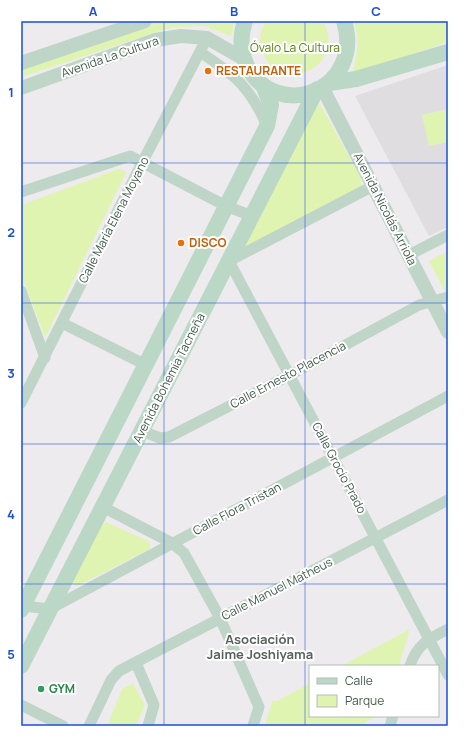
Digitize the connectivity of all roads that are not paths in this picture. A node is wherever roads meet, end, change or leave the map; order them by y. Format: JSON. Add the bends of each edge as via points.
{"nodes":[{"id":1,"x":145,"y":21,"type":"edge"},
{"id":2,"x":245,"y":21,"type":"edge"},
{"id":3,"x":344,"y":21,"type":"edge"},
{"id":4,"x":208,"y":38,"type":"junction"},
{"id":5,"x":200,"y":52,"type":"junction"},
{"id":6,"x":448,"y":52,"type":"edge"},
{"id":7,"x":244,"y":58,"type":"junction"},
{"id":8,"x":21,"y":63,"type":"edge"},
{"id":9,"x":263,"y":85,"type":"junction"},
{"id":10,"x":323,"y":87,"type":"junction"},
{"id":11,"x":21,"y":88,"type":"edge"},
{"id":12,"x":267,"y":126,"type":"junction"},
{"id":13,"x":143,"y":161,"type":"junction"},
{"id":14,"x":373,"y":186,"type":"junction"},
{"id":15,"x":21,"y":192,"type":"edge"},
{"id":16,"x":226,"y":206,"type":"junction"},
{"id":17,"x":252,"y":216,"type":"junction"},
{"id":18,"x":448,"y":235,"type":"edge"},
{"id":19,"x":409,"y":255,"type":"junction"},
{"id":20,"x":229,"y":261,"type":"junction"},
{"id":21,"x":21,"y":291,"type":"edge"},
{"id":22,"x":448,"y":297,"type":"edge"},
{"id":23,"x":432,"y":301,"type":"junction"},
{"id":24,"x":62,"y":323,"type":"junction"},
{"id":25,"x":448,"y":332,"type":"edge"},
{"id":26,"x":45,"y":358,"type":"junction"},
{"id":27,"x":146,"y":365,"type":"junction"},
{"id":28,"x":290,"y":375,"type":"junction"},
{"id":29,"x":448,"y":396,"type":"edge"},
{"id":30,"x":21,"y":403,"type":"edge"},
{"id":31,"x":142,"y":431,"type":"junction"},
{"id":32,"x":333,"y":457,"type":"junction"},
{"id":33,"x":448,"y":500,"type":"edge"},
{"id":34,"x":103,"y":507,"type":"junction"},
{"id":35,"x":376,"y":538,"type":"junction"},
{"id":36,"x":172,"y":544,"type":"junction"},
{"id":37,"x":22,"y":605,"type":"edge"},
{"id":38,"x":50,"y":609,"type":"junction"},
{"id":39,"x":220,"y":618,"type":"junction"},
{"id":40,"x":448,"y":628,"type":"edge"},
{"id":41,"x":429,"y":639,"type":"junction"},
{"id":42,"x":136,"y":663,"type":"junction"},
{"id":43,"x":410,"y":665,"type":"edge"},
{"id":44,"x":21,"y":666,"type":"edge"},
{"id":45,"x":448,"y":675,"type":"edge"},
{"id":46,"x":21,"y":705,"type":"edge"},
{"id":47,"x":63,"y":726,"type":"edge"},
{"id":48,"x":89,"y":726,"type":"edge"},
{"id":49,"x":148,"y":726,"type":"edge"},
{"id":50,"x":253,"y":726,"type":"edge"}],
"edges":[{"from":1,"to":8,"type":"street","name":"Avenida La Cultura"},
{"from":2,"to":7,"type":"main road","via":[[241,44]]},
{"from":3,"to":10,"type":"main road","via":[[348,33],[348,50],[342,66]]},
{"from":4,"to":5,"type":"street","name":"Calle María Elena Moyano"},
{"from":4,"to":7,"type":"street","name":"Avenida La Cultura"},
{"from":4,"to":11,"type":"street","name":"Avenida La Cultura","via":[[181,36],[155,40]]},
{"from":5,"to":12,"type":"street","via":[[231,73],[246,89],[260,109]]},
{"from":5,"to":13,"type":"street","name":"Calle María Elena Moyano"},
{"from":6,"to":10,"type":"main road"},
{"from":7,"to":9,"type":"main road","via":[[252,73]]},
{"from":9,"to":10,"type":"main road","via":[[289,95],[303,94]]},
{"from":9,"to":12,"type":"main road","via":[[271,105]]},
{"from":10,"to":14,"type":"street","name":"Avenida Nicolás Arriola"},
{"from":10,"to":17,"type":"main road","name":"Avenida Bohemia Tacneña"},
{"from":12,"to":16,"type":"main road"},
{"from":13,"to":15,"type":"street","via":[[127,156]]},
{"from":13,"to":16,"type":"street"},
{"from":13,"to":24,"type":"street","name":"Calle María Elena Moyano"},
{"from":14,"to":19,"type":"street","name":"Avenida Nicolás Arriola"},
{"from":14,"to":20,"type":"street"},
{"from":16,"to":17,"type":"street"},
{"from":16,"to":27,"type":"main road"},
{"from":17,"to":20,"type":"main road","name":"Avenida Bohemia Tacneña"},
{"from":18,"to":19,"type":"street"},
{"from":19,"to":23,"type":"street","name":"Avenida Nicolás Arriola"},
{"from":20,"to":28,"type":"street","name":"Calle Grocio Prado"},
{"from":20,"to":31,"type":"main road","name":"Avenida Bohemia Tacneña"},
{"from":21,"to":26,"type":"street"},
{"from":22,"to":23,"type":"street","name":"Calle Ernesto Placencia"},
{"from":23,"to":25,"type":"street","name":"Avenida Nicolás Arriola"},
{"from":23,"to":28,"type":"street","name":"Calle Ernesto Placencia","via":[[419,305]]},
{"from":24,"to":26,"type":"street","name":"Calle María Elena Moyano"},
{"from":24,"to":27,"type":"street"},
{"from":26,"to":30,"type":"street","name":"Calle María Elena Moyano"},
{"from":27,"to":37,"type":"main road"},
{"from":28,"to":31,"type":"street","name":"Calle Ernesto Placencia","via":[[170,437],[160,438]]},
{"from":28,"to":32,"type":"street","name":"Calle Grocio Prado"},
{"from":29,"to":32,"type":"street","name":"Calle Flora Tristan"},
{"from":31,"to":34,"type":"main road","name":"Avenida Bohemia Tacneña"},
{"from":32,"to":35,"type":"street","name":"Calle Grocio Prado"},
{"from":32,"to":36,"type":"street","name":"Calle Flora Tristan"},
{"from":33,"to":35,"type":"street","name":"Calle Manuel Matheus"},
{"from":34,"to":36,"type":"street"},
{"from":34,"to":38,"type":"main road","name":"Avenida Bohemia Tacneña"},
{"from":35,"to":39,"type":"street","name":"Calle Manuel Matheus"},
{"from":35,"to":41,"type":"street","name":"Calle Grocio Prado"},
{"from":36,"to":38,"type":"street","name":"Calle Flora Tristan"},
{"from":36,"to":39,"type":"street","via":[[184,554]]},
{"from":37,"to":38,"type":"street"},
{"from":38,"to":44,"type":"main road","name":"Avenida Bohemia Tacneña"},
{"from":39,"to":42,"type":"street","name":"Calle Manuel Matheus"},
{"from":39,"to":50,"type":"street","via":[[259,707]]},
{"from":40,"to":41,"type":"street"},
{"from":41,"to":43,"type":"street","via":[[414,654]]},
{"from":41,"to":45,"type":"street","name":"Calle Grocio Prado"},
{"from":42,"to":48,"type":"street","name":"Calle Manuel Matheus","via":[[115,675]]},
{"from":42,"to":49,"type":"street","via":[[154,705]]},
{"from":46,"to":47,"type":"street"}]}
